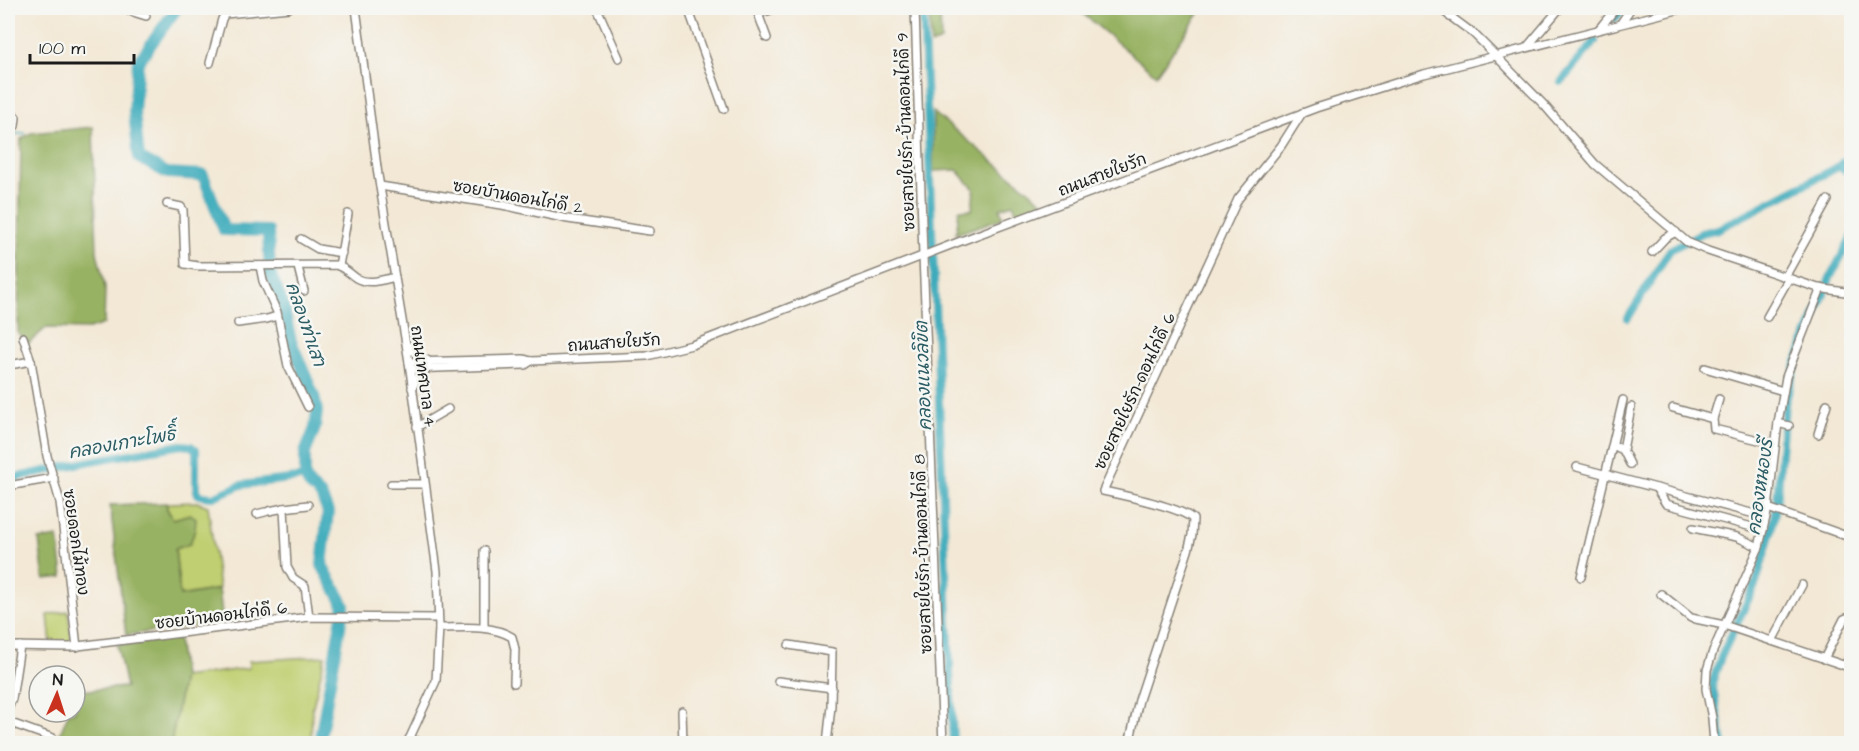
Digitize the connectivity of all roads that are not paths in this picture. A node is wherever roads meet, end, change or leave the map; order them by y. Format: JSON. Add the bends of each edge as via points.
{"nodes":[{"id":1,"x":120,"y":8,"type":"edge"},
{"id":2,"x":289,"y":8,"type":"edge"},
{"id":3,"x":357,"y":8,"type":"edge"},
{"id":4,"x":597,"y":8,"type":"edge"},
{"id":5,"x":688,"y":8,"type":"edge"},
{"id":6,"x":776,"y":8,"type":"edge"},
{"id":7,"x":915,"y":8,"type":"edge"},
{"id":8,"x":1439,"y":8,"type":"edge"},
{"id":9,"x":1457,"y":8,"type":"edge"},
{"id":10,"x":1560,"y":8,"type":"edge"},
{"id":11,"x":1616,"y":8,"type":"edge"},
{"id":12,"x":1631,"y":8,"type":"edge"},
{"id":13,"x":1685,"y":8,"type":"edge"},
{"id":14,"x":758,"y":11,"type":"edge"},
{"id":15,"x":146,"y":16,"type":"dead end"},
{"id":16,"x":1450,"y":17,"type":"junction"},
{"id":17,"x":1621,"y":23,"type":"junction"},
{"id":18,"x":1599,"y":28,"type":"junction"},
{"id":19,"x":767,"y":38,"type":"dead end"},
{"id":20,"x":1527,"y":47,"type":"junction"},
{"id":21,"x":1496,"y":56,"type":"junction"},
{"id":22,"x":619,"y":58,"type":"dead end"},
{"id":23,"x":210,"y":63,"type":"dead end"},
{"id":24,"x":724,"y":109,"type":"dead end"},
{"id":25,"x":1302,"y":113,"type":"junction"},
{"id":26,"x":16,"y":117,"type":"dead end"},
{"id":27,"x":8,"y":131,"type":"edge"},
{"id":28,"x":380,"y":186,"type":"junction"},
{"id":29,"x":1828,"y":200,"type":"dead end"},
{"id":30,"x":167,"y":204,"type":"dead end"},
{"id":31,"x":348,"y":214,"type":"dead end"},
{"id":32,"x":650,"y":231,"type":"dead end"},
{"id":33,"x":1676,"y":232,"type":"junction"},
{"id":34,"x":301,"y":239,"type":"dead end"},
{"id":35,"x":1652,"y":252,"type":"dead end"},
{"id":36,"x":342,"y":253,"type":"junction"},
{"id":37,"x":925,"y":256,"type":"junction"},
{"id":38,"x":264,"y":266,"type":"junction"},
{"id":39,"x":339,"y":266,"type":"junction"},
{"id":40,"x":298,"y":267,"type":"junction"},
{"id":41,"x":395,"y":277,"type":"junction"},
{"id":42,"x":1787,"y":277,"type":"junction"},
{"id":43,"x":1825,"y":289,"type":"junction"},
{"id":44,"x":304,"y":291,"type":"dead end"},
{"id":45,"x":1851,"y":293,"type":"edge"},
{"id":46,"x":278,"y":316,"type":"junction"},
{"id":47,"x":1767,"y":317,"type":"dead end"},
{"id":48,"x":238,"y":323,"type":"dead end"},
{"id":49,"x":22,"y":337,"type":"dead end"},
{"id":50,"x":406,"y":344,"type":"junction"},
{"id":51,"x":31,"y":361,"type":"junction"},
{"id":52,"x":11,"y":364,"type":"edge"},
{"id":53,"x":429,"y":364,"type":"junction"},
{"id":54,"x":409,"y":365,"type":"junction"},
{"id":55,"x":1705,"y":368,"type":"dead end"},
{"id":56,"x":412,"y":388,"type":"junction"},
{"id":57,"x":1783,"y":391,"type":"junction"},
{"id":58,"x":1719,"y":399,"type":"dead end"},
{"id":59,"x":1623,"y":400,"type":"dead end"},
{"id":60,"x":1827,"y":404,"type":"dead end"},
{"id":61,"x":1632,"y":407,"type":"dead end"},
{"id":62,"x":308,"y":408,"type":"dead end"},
{"id":63,"x":1673,"y":408,"type":"dead end"},
{"id":64,"x":448,"y":409,"type":"dead end"},
{"id":65,"x":1713,"y":419,"type":"junction"},
{"id":66,"x":417,"y":427,"type":"junction"},
{"id":67,"x":1818,"y":434,"type":"dead end"},
{"id":68,"x":1775,"y":444,"type":"junction"},
{"id":69,"x":1613,"y":445,"type":"junction"},
{"id":70,"x":1623,"y":450,"type":"junction"},
{"id":71,"x":1630,"y":464,"type":"dead end"},
{"id":72,"x":1577,"y":467,"type":"dead end"},
{"id":73,"x":53,"y":472,"type":"junction"},
{"id":74,"x":1606,"y":474,"type":"junction"},
{"id":75,"x":391,"y":484,"type":"dead end"},
{"id":76,"x":424,"y":484,"type":"junction"},
{"id":77,"x":8,"y":486,"type":"edge"},
{"id":78,"x":1656,"y":488,"type":"junction"},
{"id":79,"x":1692,"y":497,"type":"junction"},
{"id":80,"x":308,"y":505,"type":"dead end"},
{"id":81,"x":284,"y":508,"type":"junction"},
{"id":82,"x":1768,"y":508,"type":"junction"},
{"id":83,"x":264,"y":512,"type":"dead end"},
{"id":84,"x":1702,"y":514,"type":"junction"},
{"id":85,"x":1766,"y":517,"type":"junction"},
{"id":86,"x":1693,"y":528,"type":"dead end"},
{"id":87,"x":1763,"y":530,"type":"junction"},
{"id":88,"x":1851,"y":538,"type":"edge"},
{"id":89,"x":1759,"y":547,"type":"junction"},
{"id":90,"x":484,"y":551,"type":"dead end"},
{"id":91,"x":1581,"y":577,"type":"dead end"},
{"id":92,"x":1802,"y":585,"type":"dead end"},
{"id":93,"x":1661,"y":594,"type":"dead end"},
{"id":94,"x":1851,"y":616,"type":"edge"},
{"id":95,"x":309,"y":617,"type":"junction"},
{"id":96,"x":438,"y":618,"type":"junction"},
{"id":97,"x":1724,"y":625,"type":"junction"},
{"id":98,"x":439,"y":628,"type":"junction"},
{"id":99,"x":484,"y":628,"type":"junction"},
{"id":100,"x":1772,"y":641,"type":"junction"},
{"id":101,"x":789,"y":645,"type":"dead end"},
{"id":102,"x":8,"y":646,"type":"edge"},
{"id":103,"x":20,"y":646,"type":"junction"},
{"id":104,"x":77,"y":647,"type":"junction"},
{"id":105,"x":1851,"y":651,"type":"edge"},
{"id":106,"x":1824,"y":659,"type":"junction"},
{"id":107,"x":1848,"y":667,"type":"edge"},
{"id":108,"x":778,"y":681,"type":"dead end"},
{"id":109,"x":514,"y":683,"type":"dead end"},
{"id":110,"x":832,"y":688,"type":"junction"},
{"id":111,"x":8,"y":709,"type":"edge"},
{"id":112,"x":682,"y":711,"type":"dead end"},
{"id":113,"x":8,"y":722,"type":"edge"},
{"id":114,"x":53,"y":738,"type":"dead end"},
{"id":115,"x":408,"y":741,"type":"edge"},
{"id":116,"x":428,"y":744,"type":"edge"},
{"id":117,"x":683,"y":744,"type":"edge"},
{"id":118,"x":827,"y":744,"type":"edge"},
{"id":119,"x":943,"y":744,"type":"edge"},
{"id":120,"x":1129,"y":744,"type":"edge"},
{"id":121,"x":1714,"y":744,"type":"edge"}],
"edges":[{"from":1,"to":15,"type":"street"},
{"from":2,"to":23,"type":"street","via":[[225,14]]},
{"from":3,"to":28,"type":"street","name":"ถนนเทศบาล 4"},
{"from":4,"to":22,"type":"street"},
{"from":5,"to":24,"type":"street"},
{"from":6,"to":14,"type":"street"},
{"from":7,"to":37,"type":"street","name":"ซอยสายใยรัก-บ้านดอนไก่ดี 9"},
{"from":8,"to":16,"type":"street"},
{"from":9,"to":16,"type":"street"},
{"from":10,"to":20,"type":"street"},
{"from":11,"to":18,"type":"street"},
{"from":12,"to":17,"type":"street"},
{"from":13,"to":17,"type":"street","name":"ถนนสายใยรัก"},
{"from":14,"to":19,"type":"street"},
{"from":16,"to":21,"type":"street"},
{"from":17,"to":18,"type":"street","name":"ถนนสายใยรัก"},
{"from":18,"to":20,"type":"street","name":"ถนนสายใยรัก"},
{"from":20,"to":21,"type":"street","name":"ถนนสายใยรัก"},
{"from":21,"to":25,"type":"street","name":"ถนนสายใยรัก","via":[[1424,74]]},
{"from":21,"to":33,"type":"street","via":[[1595,164]]},
{"from":25,"to":37,"type":"street","name":"ถนนสายใยรัก"},
{"from":25,"to":120,"type":"street","name":"ซอยสายใยรัก-ดอนไก่ดี 6","via":[[1239,199],[1103,491],[1193,519],[1190,543],[1139,700]]},
{"from":26,"to":27,"type":"street","via":[[15,126]]},
{"from":28,"to":32,"type":"street","name":"ซอยบัานดอนไก่ดี 2"},
{"from":28,"to":41,"type":"street","name":"ถนนเทศบาล 4"},
{"from":29,"to":42,"type":"street"},
{"from":30,"to":38,"type":"street","via":[[183,210],[185,264]]},
{"from":31,"to":36,"type":"street"},
{"from":33,"to":35,"type":"street"},
{"from":33,"to":42,"type":"street","via":[[1708,251]]},
{"from":34,"to":36,"type":"street","via":[[318,249]]},
{"from":36,"to":39,"type":"street"},
{"from":37,"to":53,"type":"street","name":"ถนนสายใยรัก","via":[[665,353]]},
{"from":37,"to":119,"type":"street","name":"ซอยสายใยรัก-บ้านดอนไก่ดี 8"},
{"from":38,"to":40,"type":"street"},
{"from":38,"to":46,"type":"street","via":[[264,281]]},
{"from":39,"to":40,"type":"street"},
{"from":39,"to":41,"type":"street","via":[[367,282]]},
{"from":40,"to":44,"type":"street"},
{"from":41,"to":50,"type":"street","name":"ถนนเทศบาล 4"},
{"from":42,"to":43,"type":"street"},
{"from":42,"to":47,"type":"street"},
{"from":43,"to":45,"type":"street"},
{"from":43,"to":57,"type":"street","via":[[1791,360]]},
{"from":46,"to":48,"type":"street"},
{"from":46,"to":62,"type":"street","via":[[288,366]]},
{"from":49,"to":51,"type":"street","name":"ซอยดอกไม้ทอง"},
{"from":50,"to":53,"type":"street"},
{"from":50,"to":54,"type":"street","name":"ถนนเทศบาล 4"},
{"from":51,"to":52,"type":"street"},
{"from":51,"to":73,"type":"street","name":"ซอยดอกไม้ทอง"},
{"from":53,"to":54,"type":"street","name":"ถนนสายใยรัก"},
{"from":53,"to":56,"type":"street"},
{"from":54,"to":56,"type":"street","name":"ถนนเทศบาล 4"},
{"from":55,"to":57,"type":"street"},
{"from":56,"to":66,"type":"street","name":"ถนนเทศบาล 4"},
{"from":57,"to":68,"type":"street","via":[[1783,424]]},
{"from":58,"to":65,"type":"street"},
{"from":59,"to":69,"type":"street"},
{"from":60,"to":67,"type":"street"},
{"from":61,"to":70,"type":"street"},
{"from":63,"to":65,"type":"street"},
{"from":64,"to":66,"type":"street"},
{"from":65,"to":68,"type":"street","via":[[1714,429]]},
{"from":66,"to":76,"type":"street","name":"ถนนเทศบาล 4"},
{"from":68,"to":82,"type":"street"},
{"from":69,"to":70,"type":"street"},
{"from":69,"to":74,"type":"street"},
{"from":70,"to":71,"type":"street"},
{"from":72,"to":74,"type":"street"},
{"from":73,"to":77,"type":"street"},
{"from":73,"to":104,"type":"street","name":"ซอยดอกไม้ทอง"},
{"from":74,"to":78,"type":"street"},
{"from":74,"to":91,"type":"street"},
{"from":75,"to":76,"type":"street"},
{"from":76,"to":96,"type":"street","name":"ถนนเทศบาล 4","via":[[437,571]]},
{"from":78,"to":79,"type":"street"},
{"from":78,"to":84,"type":"street","via":[[1666,504]]},
{"from":79,"to":84,"type":"street"},
{"from":79,"to":85,"type":"street"},
{"from":80,"to":81,"type":"street"},
{"from":81,"to":83,"type":"street"},
{"from":81,"to":95,"type":"street","via":[[287,567],[293,578],[305,586]]},
{"from":82,"to":85,"type":"street"},
{"from":82,"to":88,"type":"street"},
{"from":84,"to":87,"type":"street"},
{"from":85,"to":87,"type":"street"},
{"from":86,"to":89,"type":"street","via":[[1737,537]]},
{"from":87,"to":89,"type":"street"},
{"from":89,"to":97,"type":"street"},
{"from":90,"to":99,"type":"street"},
{"from":92,"to":100,"type":"street"},
{"from":93,"to":97,"type":"street","via":[[1691,618]]},
{"from":94,"to":106,"type":"street","via":[[1844,619]]},
{"from":95,"to":96,"type":"street","name":"ซอยบ้านดอนไก่ดี 6"},
{"from":95,"to":104,"type":"street","name":"ซอยบ้านดอนไก่ดี 6"},
{"from":96,"to":98,"type":"street","name":"ถนนเทศบาล 4"},
{"from":97,"to":100,"type":"street"},
{"from":97,"to":121,"type":"street","via":[[1706,678]]},
{"from":98,"to":99,"type":"street"},
{"from":98,"to":115,"type":"street","name":"ถนนเทศบาล 4","via":[[436,681]]},
{"from":99,"to":109,"type":"street","via":[[512,637]]},
{"from":100,"to":106,"type":"street"},
{"from":101,"to":110,"type":"street","via":[[832,652]]},
{"from":102,"to":103,"type":"street","name":"ซอยบ้านดอนไก่ดี 6"},
{"from":103,"to":104,"type":"street","name":"ซอยบ้านดอนไก่ดี 6"},
{"from":103,"to":111,"type":"street"},
{"from":105,"to":107,"type":"street"},
{"from":106,"to":107,"type":"street"},
{"from":108,"to":110,"type":"street"},
{"from":110,"to":118,"type":"street"},
{"from":112,"to":117,"type":"street"},
{"from":113,"to":114,"type":"street"},
{"from":115,"to":116,"type":"street"}]}
